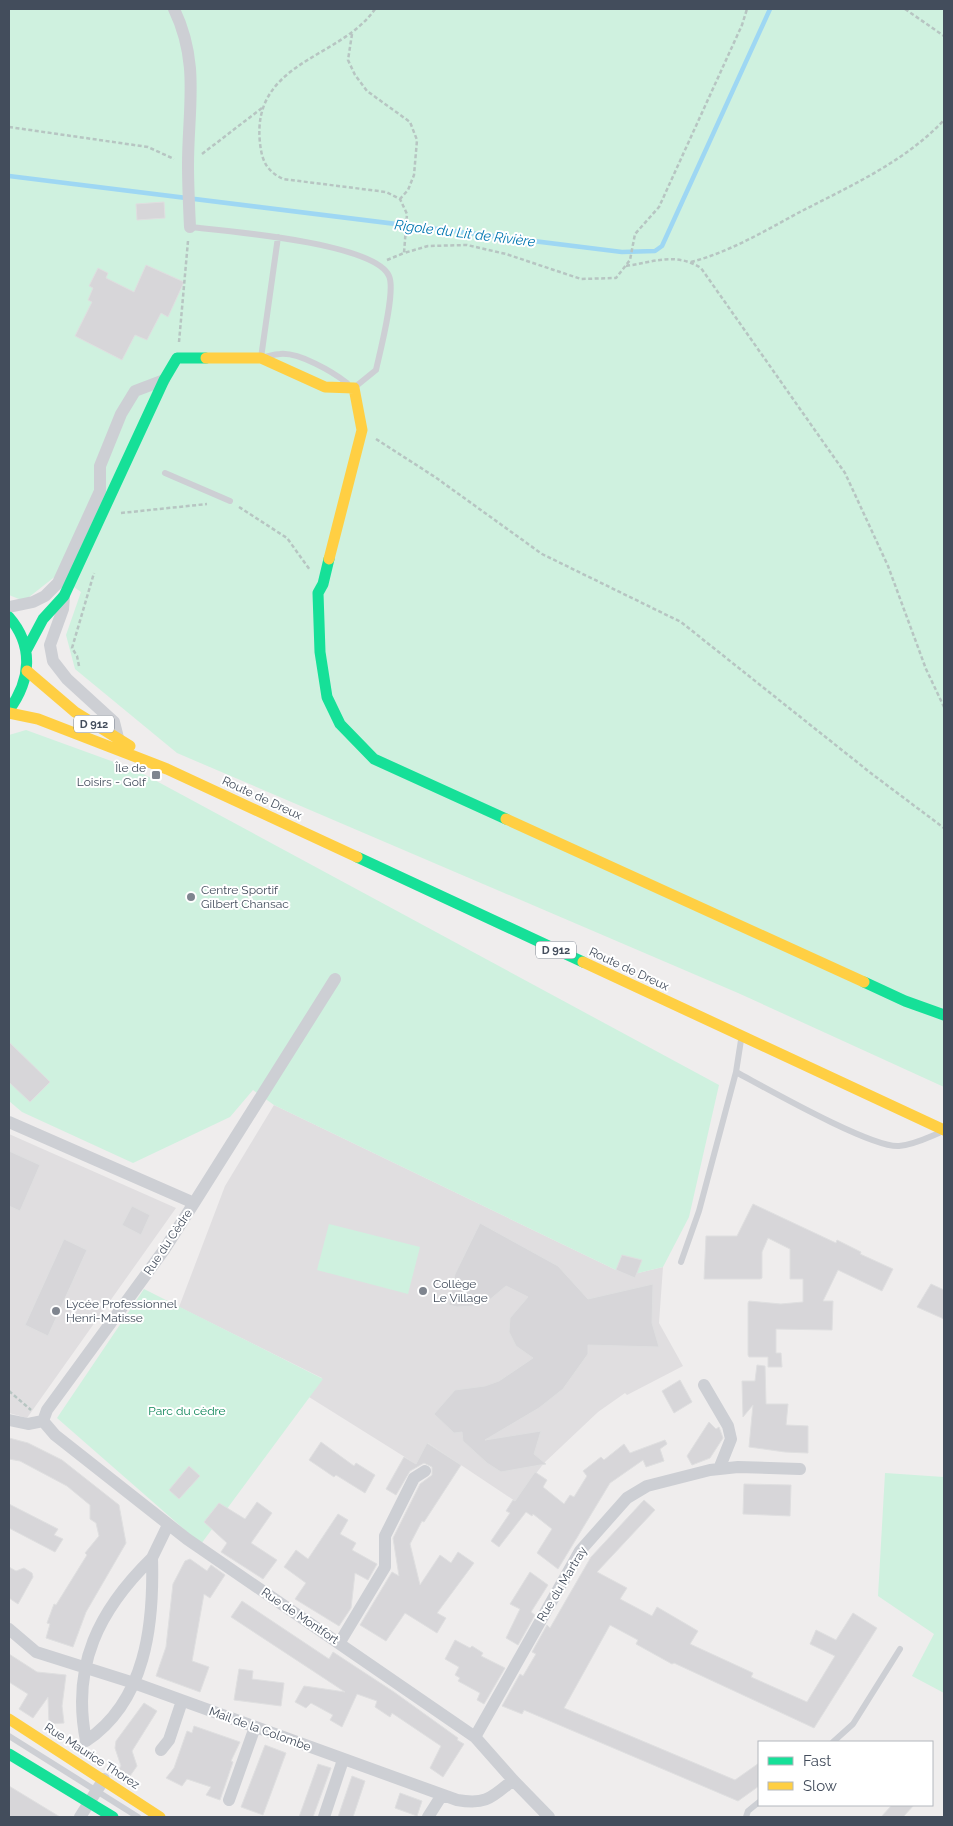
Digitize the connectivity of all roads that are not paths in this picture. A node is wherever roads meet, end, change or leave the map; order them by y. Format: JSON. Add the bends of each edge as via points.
{"nodes":[{"id":1,"x":174,"y":9,"type":"edge"},
{"id":2,"x":190,"y":227,"type":"joint"},
{"id":3,"x":278,"y":237,"type":"junction"},
{"id":4,"x":261,"y":358,"type":"junction"},
{"id":5,"x":164,"y":380,"type":"junction"},
{"id":6,"x":354,"y":388,"type":"junction"},
{"id":7,"x":165,"y":473,"type":"dead end"},
{"id":8,"x":230,"y":501,"type":"road end"},
{"id":9,"x":64,"y":596,"type":"junction"},
{"id":10,"x":9,"y":607,"type":"edge"},
{"id":11,"x":9,"y":617,"type":"edge"},
{"id":12,"x":26,"y":649,"type":"junction"},
{"id":13,"x":27,"y":671,"type":"junction"},
{"id":14,"x":9,"y":712,"type":"edge"},
{"id":15,"x":118,"y":738,"type":"junction"},
{"id":16,"x":167,"y":770,"type":"junction"},
{"id":17,"x":335,"y":979,"type":"dead end"},
{"id":18,"x":944,"y":1015,"type":"edge"},
{"id":19,"x":742,"y":1036,"type":"junction"},
{"id":20,"x":736,"y":1072,"type":"junction"},
{"id":21,"x":9,"y":1122,"type":"edge"},
{"id":22,"x":944,"y":1130,"type":"edge"},
{"id":23,"x":194,"y":1203,"type":"junction"},
{"id":24,"x":681,"y":1262,"type":"dead end"},
{"id":25,"x":704,"y":1385,"type":"dead end"},
{"id":26,"x":9,"y":1420,"type":"edge"},
{"id":27,"x":43,"y":1421,"type":"junction"},
{"id":28,"x":800,"y":1469,"type":"dead end"},
{"id":29,"x":719,"y":1470,"type":"junction"},
{"id":30,"x":425,"y":1471,"type":"dead end"},
{"id":31,"x":168,"y":1525,"type":"junction"},
{"id":32,"x":152,"y":1558,"type":"junction"},
{"id":33,"x":9,"y":1629,"type":"edge"},
{"id":34,"x":340,"y":1642,"type":"junction"},
{"id":35,"x":900,"y":1649,"type":"dead end"},
{"id":36,"x":85,"y":1668,"type":"junction"},
{"id":37,"x":134,"y":1683,"type":"junction"},
{"id":38,"x":182,"y":1701,"type":"junction"},
{"id":39,"x":9,"y":1719,"type":"edge"},
{"id":40,"x":255,"y":1727,"type":"junction"},
{"id":41,"x":9,"y":1736,"type":"edge"},
{"id":42,"x":476,"y":1737,"type":"junction"},
{"id":43,"x":86,"y":1740,"type":"junction"},
{"id":44,"x":834,"y":1741,"type":"edge"},
{"id":45,"x":161,"y":1750,"type":"dead end"},
{"id":46,"x":9,"y":1754,"type":"edge"},
{"id":47,"x":75,"y":1760,"type":"junction"},
{"id":48,"x":343,"y":1760,"type":"junction"},
{"id":49,"x":104,"y":1779,"type":"junction"},
{"id":50,"x":512,"y":1780,"type":"junction"},
{"id":51,"x":97,"y":1791,"type":"junction"},
{"id":52,"x":442,"y":1795,"type":"junction"},
{"id":53,"x":229,"y":1800,"type":"dead end"},
{"id":54,"x":90,"y":1803,"type":"junction"},
{"id":55,"x":758,"y":1803,"type":"edge"},
{"id":56,"x":80,"y":1817,"type":"edge"},
{"id":57,"x":113,"y":1817,"type":"edge"},
{"id":58,"x":138,"y":1817,"type":"edge"},
{"id":59,"x":160,"y":1817,"type":"edge"},
{"id":60,"x":324,"y":1817,"type":"edge"},
{"id":61,"x":428,"y":1817,"type":"edge"},
{"id":62,"x":549,"y":1817,"type":"edge"},
{"id":63,"x":746,"y":1817,"type":"edge"}],
"edges":[{"from":1,"to":2,"type":"street","via":[[182,25],[192,80],[188,165]]},
{"from":2,"to":3,"type":"lane"},
{"from":3,"to":4,"type":"lane"},
{"from":3,"to":6,"type":"lane","via":[[362,255],[379,264],[389,276],[391,291],[376,370]]},
{"from":4,"to":5,"type":"main road","via":[[177,358]]},
{"from":4,"to":6,"type":"main road","via":[[325,387]]},
{"from":4,"to":6,"type":"lane","via":[[281,354],[292,356],[331,371]]},
{"from":5,"to":9,"type":"main road"},
{"from":5,"to":10,"type":"street","via":[[134,391],[121,414],[100,466],[100,492],[58,583],[33,602]]},
{"from":6,"to":18,"type":"main road","via":[[362,430],[318,593],[324,687],[332,711],[351,739],[374,759],[896,997]]},
{"from":7,"to":8,"type":"lane"},
{"from":9,"to":12,"type":"main road","via":[[43,619]]},
{"from":9,"to":15,"type":"street","via":[[63,609],[50,645],[53,661],[67,679],[114,722]]},
{"from":11,"to":12,"type":"main road"},
{"from":12,"to":13,"type":"main road"},
{"from":13,"to":14,"type":"main road","via":[[24,687]]},
{"from":13,"to":15,"type":"main road","name":"Route de Dreux","number":"D 912","via":[[68,706]]},
{"from":14,"to":16,"type":"main road","name":"Route de Dreux","number":"D 912","via":[[38,718]]},
{"from":15,"to":16,"type":"main road","name":"Route de Dreux","number":"D 912"},
{"from":16,"to":19,"type":"main road","name":"Route de Dreux","number":"D 912"},
{"from":17,"to":23,"type":"street"},
{"from":19,"to":20,"type":"lane"},
{"from":19,"to":22,"type":"main road","name":"Route de Dreux","number":"D 912"},
{"from":20,"to":22,"type":"lane","via":[[802,1108],[883,1144],[905,1145]]},
{"from":20,"to":24,"type":"lane","via":[[699,1212]]},
{"from":21,"to":23,"type":"street","name":"Rue du Cèdre"},
{"from":23,"to":27,"type":"street","name":"Rue du Cèdre","via":[[164,1250],[47,1410]]},
{"from":25,"to":29,"type":"street","via":[[728,1426],[731,1439]]},
{"from":26,"to":27,"type":"street","via":[[28,1424]]},
{"from":27,"to":31,"type":"street","name":"Rue de Montfort","via":[[55,1435]]},
{"from":28,"to":29,"type":"street","name":"Rue du Martray","via":[[738,1467]]},
{"from":29,"to":42,"type":"street","name":"Rue du Martray","via":[[647,1486],[627,1498],[580,1550]]},
{"from":30,"to":34,"type":"street","via":[[414,1478],[385,1536],[385,1566]]},
{"from":31,"to":32,"type":"street"},
{"from":31,"to":34,"type":"street","name":"Rue de Montfort"},
{"from":32,"to":36,"type":"street","via":[[110,1606]]},
{"from":32,"to":37,"type":"street","via":[[149,1633]]},
{"from":33,"to":36,"type":"street","name":"Mail de la Colombe","via":[[36,1652]]},
{"from":34,"to":42,"type":"street","name":"Rue de Montfort"},
{"from":35,"to":44,"type":"lane","via":[[853,1724]]},
{"from":36,"to":37,"type":"street","name":"Mail de la Colombe"},
{"from":36,"to":43,"type":"street","via":[[81,1696]]},
{"from":37,"to":38,"type":"street","name":"Mail de la Colombe"},
{"from":37,"to":43,"type":"street","via":[[103,1730]]},
{"from":38,"to":40,"type":"street","name":"Mail de la Colombe"},
{"from":38,"to":45,"type":"street"},
{"from":39,"to":47,"type":"main road","name":"Rue Maurice Thorez"},
{"from":40,"to":48,"type":"street","name":"Mail de la Colombe"},
{"from":40,"to":53,"type":"street"},
{"from":41,"to":51,"type":"lane"},
{"from":42,"to":50,"type":"street","name":"Rue de Montfort"},
{"from":43,"to":47,"type":"street"},
{"from":46,"to":54,"type":"main road"},
{"from":47,"to":49,"type":"main road","name":"Rue Maurice Thorez"},
{"from":48,"to":52,"type":"street","name":"Mail de la Colombe"},
{"from":48,"to":60,"type":"street"},
{"from":49,"to":51,"type":"street"},
{"from":49,"to":59,"type":"main road","name":"Rue Maurice Thorez"},
{"from":50,"to":52,"type":"street","name":"Mail de la Colombe","via":[[494,1796],[477,1804]]},
{"from":50,"to":62,"type":"street","name":"Rue de Montfort"},
{"from":51,"to":54,"type":"street"},
{"from":51,"to":58,"type":"lane"},
{"from":52,"to":61,"type":"street"},
{"from":54,"to":56,"type":"street"},
{"from":54,"to":57,"type":"main road"},
{"from":55,"to":63,"type":"lane","via":[[748,1810]]}]}
